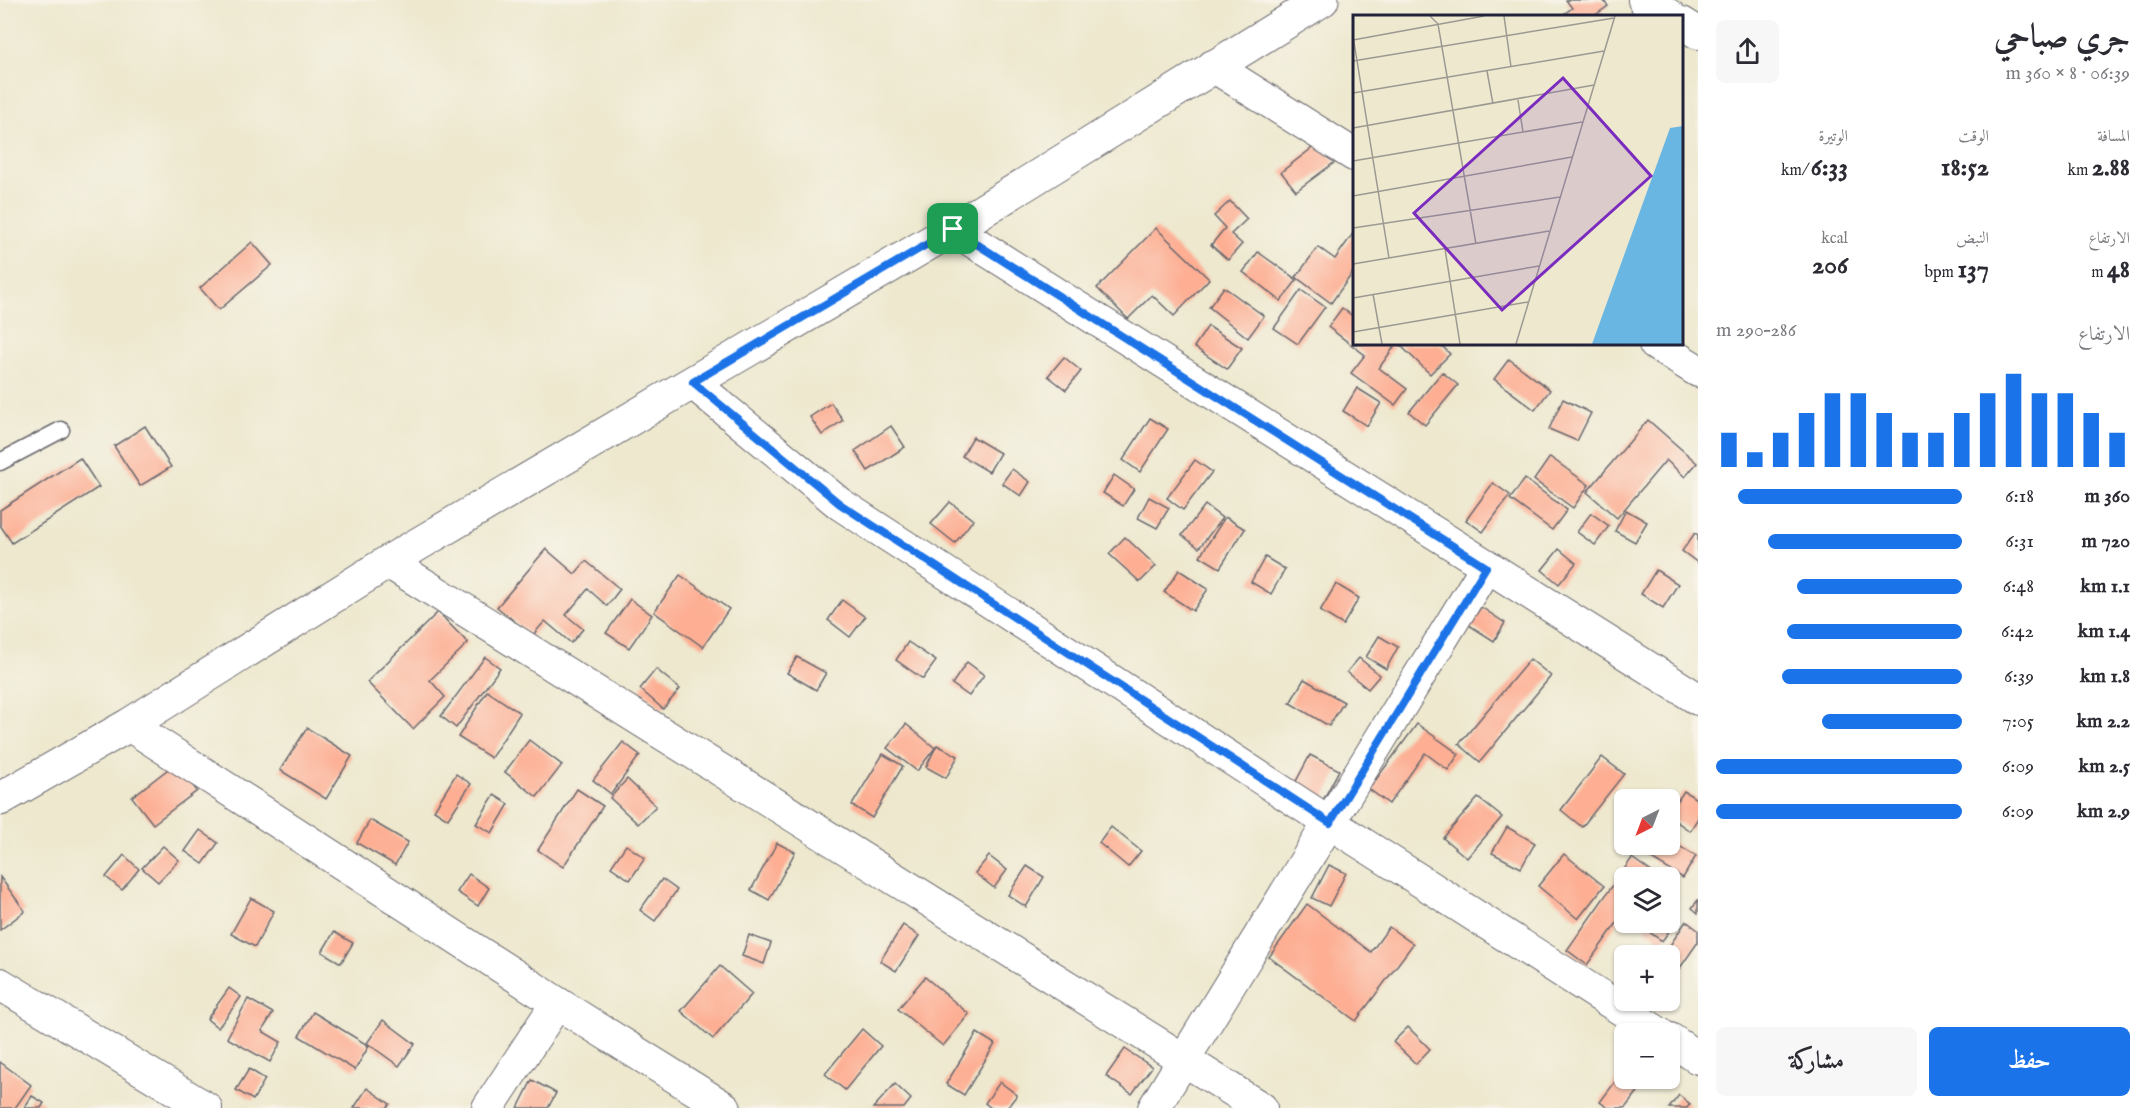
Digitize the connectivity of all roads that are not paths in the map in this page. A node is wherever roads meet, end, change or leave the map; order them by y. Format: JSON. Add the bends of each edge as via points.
{"nodes":[{"id":1,"x":1322,"y":0,"type":"edge"},
{"id":2,"x":1644,"y":0,"type":"edge"},
{"id":3,"x":1668,"y":15,"type":"edge"},
{"id":4,"x":1683,"y":24,"type":"edge"},
{"id":5,"x":1698,"y":33,"type":"edge"},
{"id":6,"x":1213,"y":66,"type":"junction"},
{"id":7,"x":1353,"y":154,"type":"edge"},
{"id":8,"x":953,"y":229,"type":"junction"},
{"id":9,"x":1656,"y":345,"type":"edge"},
{"id":10,"x":1698,"y":371,"type":"edge"},
{"id":11,"x":693,"y":382,"type":"junction"},
{"id":12,"x":61,"y":430,"type":"dead end"},
{"id":13,"x":0,"y":462,"type":"edge"},
{"id":14,"x":388,"y":562,"type":"junction"},
{"id":15,"x":1486,"y":567,"type":"junction"},
{"id":16,"x":1698,"y":699,"type":"edge"},
{"id":17,"x":129,"y":724,"type":"junction"},
{"id":18,"x":0,"y":799,"type":"edge"},
{"id":19,"x":1330,"y":823,"type":"junction"},
{"id":20,"x":0,"y":984,"type":"edge"},
{"id":21,"x":557,"y":1003,"type":"junction"},
{"id":22,"x":1643,"y":1023,"type":"edge"},
{"id":23,"x":1680,"y":1046,"type":"edge"},
{"id":24,"x":1698,"y":1058,"type":"edge"},
{"id":25,"x":1185,"y":1060,"type":"junction"},
{"id":26,"x":206,"y":1108,"type":"edge"},
{"id":27,"x":488,"y":1108,"type":"edge"},
{"id":28,"x":725,"y":1108,"type":"edge"},
{"id":29,"x":1154,"y":1108,"type":"edge"},
{"id":30,"x":1261,"y":1108,"type":"edge"}],
"edges":[{"from":1,"to":6,"type":"street"},
{"from":2,"to":3,"type":"street"},
{"from":4,"to":5,"type":"street"},
{"from":6,"to":7,"type":"street"},
{"from":6,"to":8,"type":"street"},
{"from":8,"to":11,"type":"street"},
{"from":8,"to":15,"type":"street"},
{"from":9,"to":10,"type":"street"},
{"from":11,"to":14,"type":"street"},
{"from":11,"to":19,"type":"street","via":[[840,504]]},
{"from":12,"to":13,"type":"lane"},
{"from":14,"to":17,"type":"street"},
{"from":14,"to":25,"type":"street"},
{"from":15,"to":16,"type":"street"},
{"from":15,"to":19,"type":"street"},
{"from":17,"to":18,"type":"street"},
{"from":17,"to":21,"type":"street"},
{"from":19,"to":22,"type":"street"},
{"from":19,"to":25,"type":"street"},
{"from":20,"to":26,"type":"street"},
{"from":21,"to":27,"type":"street"},
{"from":21,"to":28,"type":"street"},
{"from":23,"to":24,"type":"street"},
{"from":25,"to":29,"type":"street"},
{"from":25,"to":30,"type":"street"}]}
